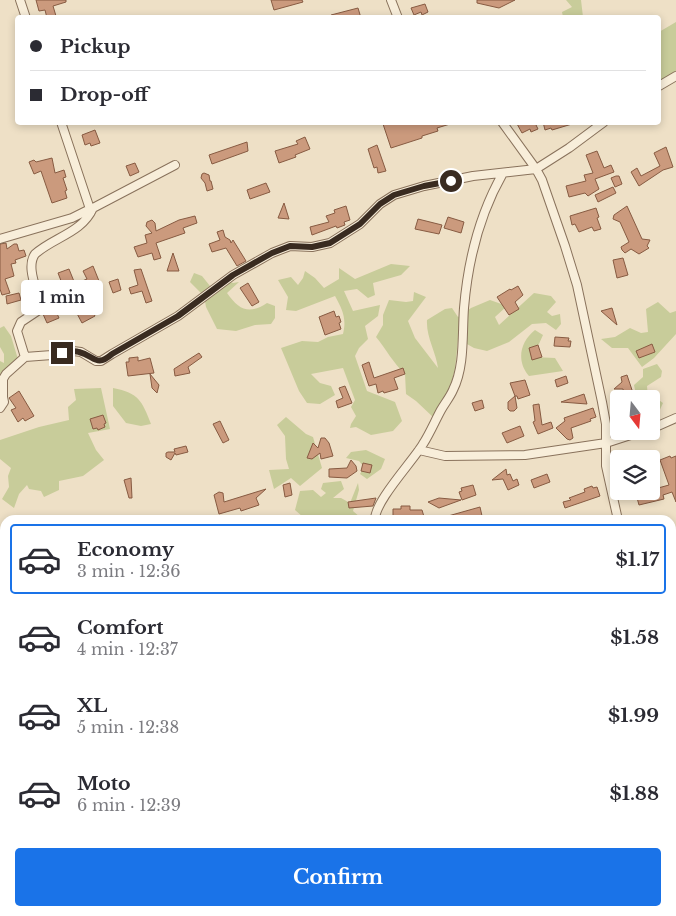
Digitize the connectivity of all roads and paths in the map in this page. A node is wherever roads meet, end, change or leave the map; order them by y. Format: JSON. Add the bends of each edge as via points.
{"nodes":[{"id":1,"x":20,"y":0,"type":"edge"},
{"id":2,"x":391,"y":0,"type":"edge"},
{"id":3,"x":25,"y":15,"type":"edge"},
{"id":4,"x":397,"y":15,"type":"edge"},
{"id":5,"x":676,"y":76,"type":"edge"},
{"id":6,"x":661,"y":85,"type":"edge"},
{"id":7,"x":62,"y":125,"type":"edge"},
{"id":8,"x":504,"y":125,"type":"edge"},
{"id":9,"x":600,"y":125,"type":"edge"},
{"id":10,"x":175,"y":165,"type":"dead end"},
{"id":11,"x":536,"y":169,"type":"junction"},
{"id":12,"x":503,"y":173,"type":"junction"},
{"id":13,"x":0,"y":239,"type":"edge"},
{"id":14,"x":25,"y":357,"type":"junction"},
{"id":15,"x":0,"y":408,"type":"edge"},
{"id":16,"x":676,"y":418,"type":"edge"},
{"id":17,"x":660,"y":425,"type":"edge"},
{"id":18,"x":615,"y":440,"type":"edge"},
{"id":19,"x":606,"y":443,"type":"junction"},
{"id":20,"x":419,"y":450,"type":"junction"},
{"id":21,"x":376,"y":515,"type":"edge"},
{"id":22,"x":617,"y":515,"type":"edge"}],
"edges":[{"from":1,"to":3,"type":"street"},
{"from":2,"to":4,"type":"street"},
{"from":5,"to":6,"type":"street"},
{"from":7,"to":13,"type":"street","via":[[90,209],[72,218]]},
{"from":8,"to":11,"type":"street"},
{"from":9,"to":11,"type":"street"},
{"from":10,"to":14,"type":"street","via":[[94,208],[80,225],[35,254],[31,260],[32,271],[40,307],[21,322],[16,331]]},
{"from":11,"to":12,"type":"street"},
{"from":11,"to":19,"type":"street","via":[[577,285],[602,402]]},
{"from":12,"to":14,"type":"street","via":[[473,176],[394,195],[360,224],[330,243],[312,247],[290,246],[233,275],[178,316],[105,360],[96,361],[73,351]]},
{"from":12,"to":20,"type":"street","via":[[486,205],[474,242],[464,305],[458,379]]},
{"from":14,"to":15,"type":"street","via":[[3,379],[4,402]]},
{"from":16,"to":17,"type":"street"},
{"from":18,"to":19,"type":"street"},
{"from":19,"to":20,"type":"street","via":[[525,455],[445,456]]},
{"from":19,"to":22,"type":"street","via":[[606,466]]},
{"from":20,"to":21,"type":"street","via":[[392,485]]}]}
